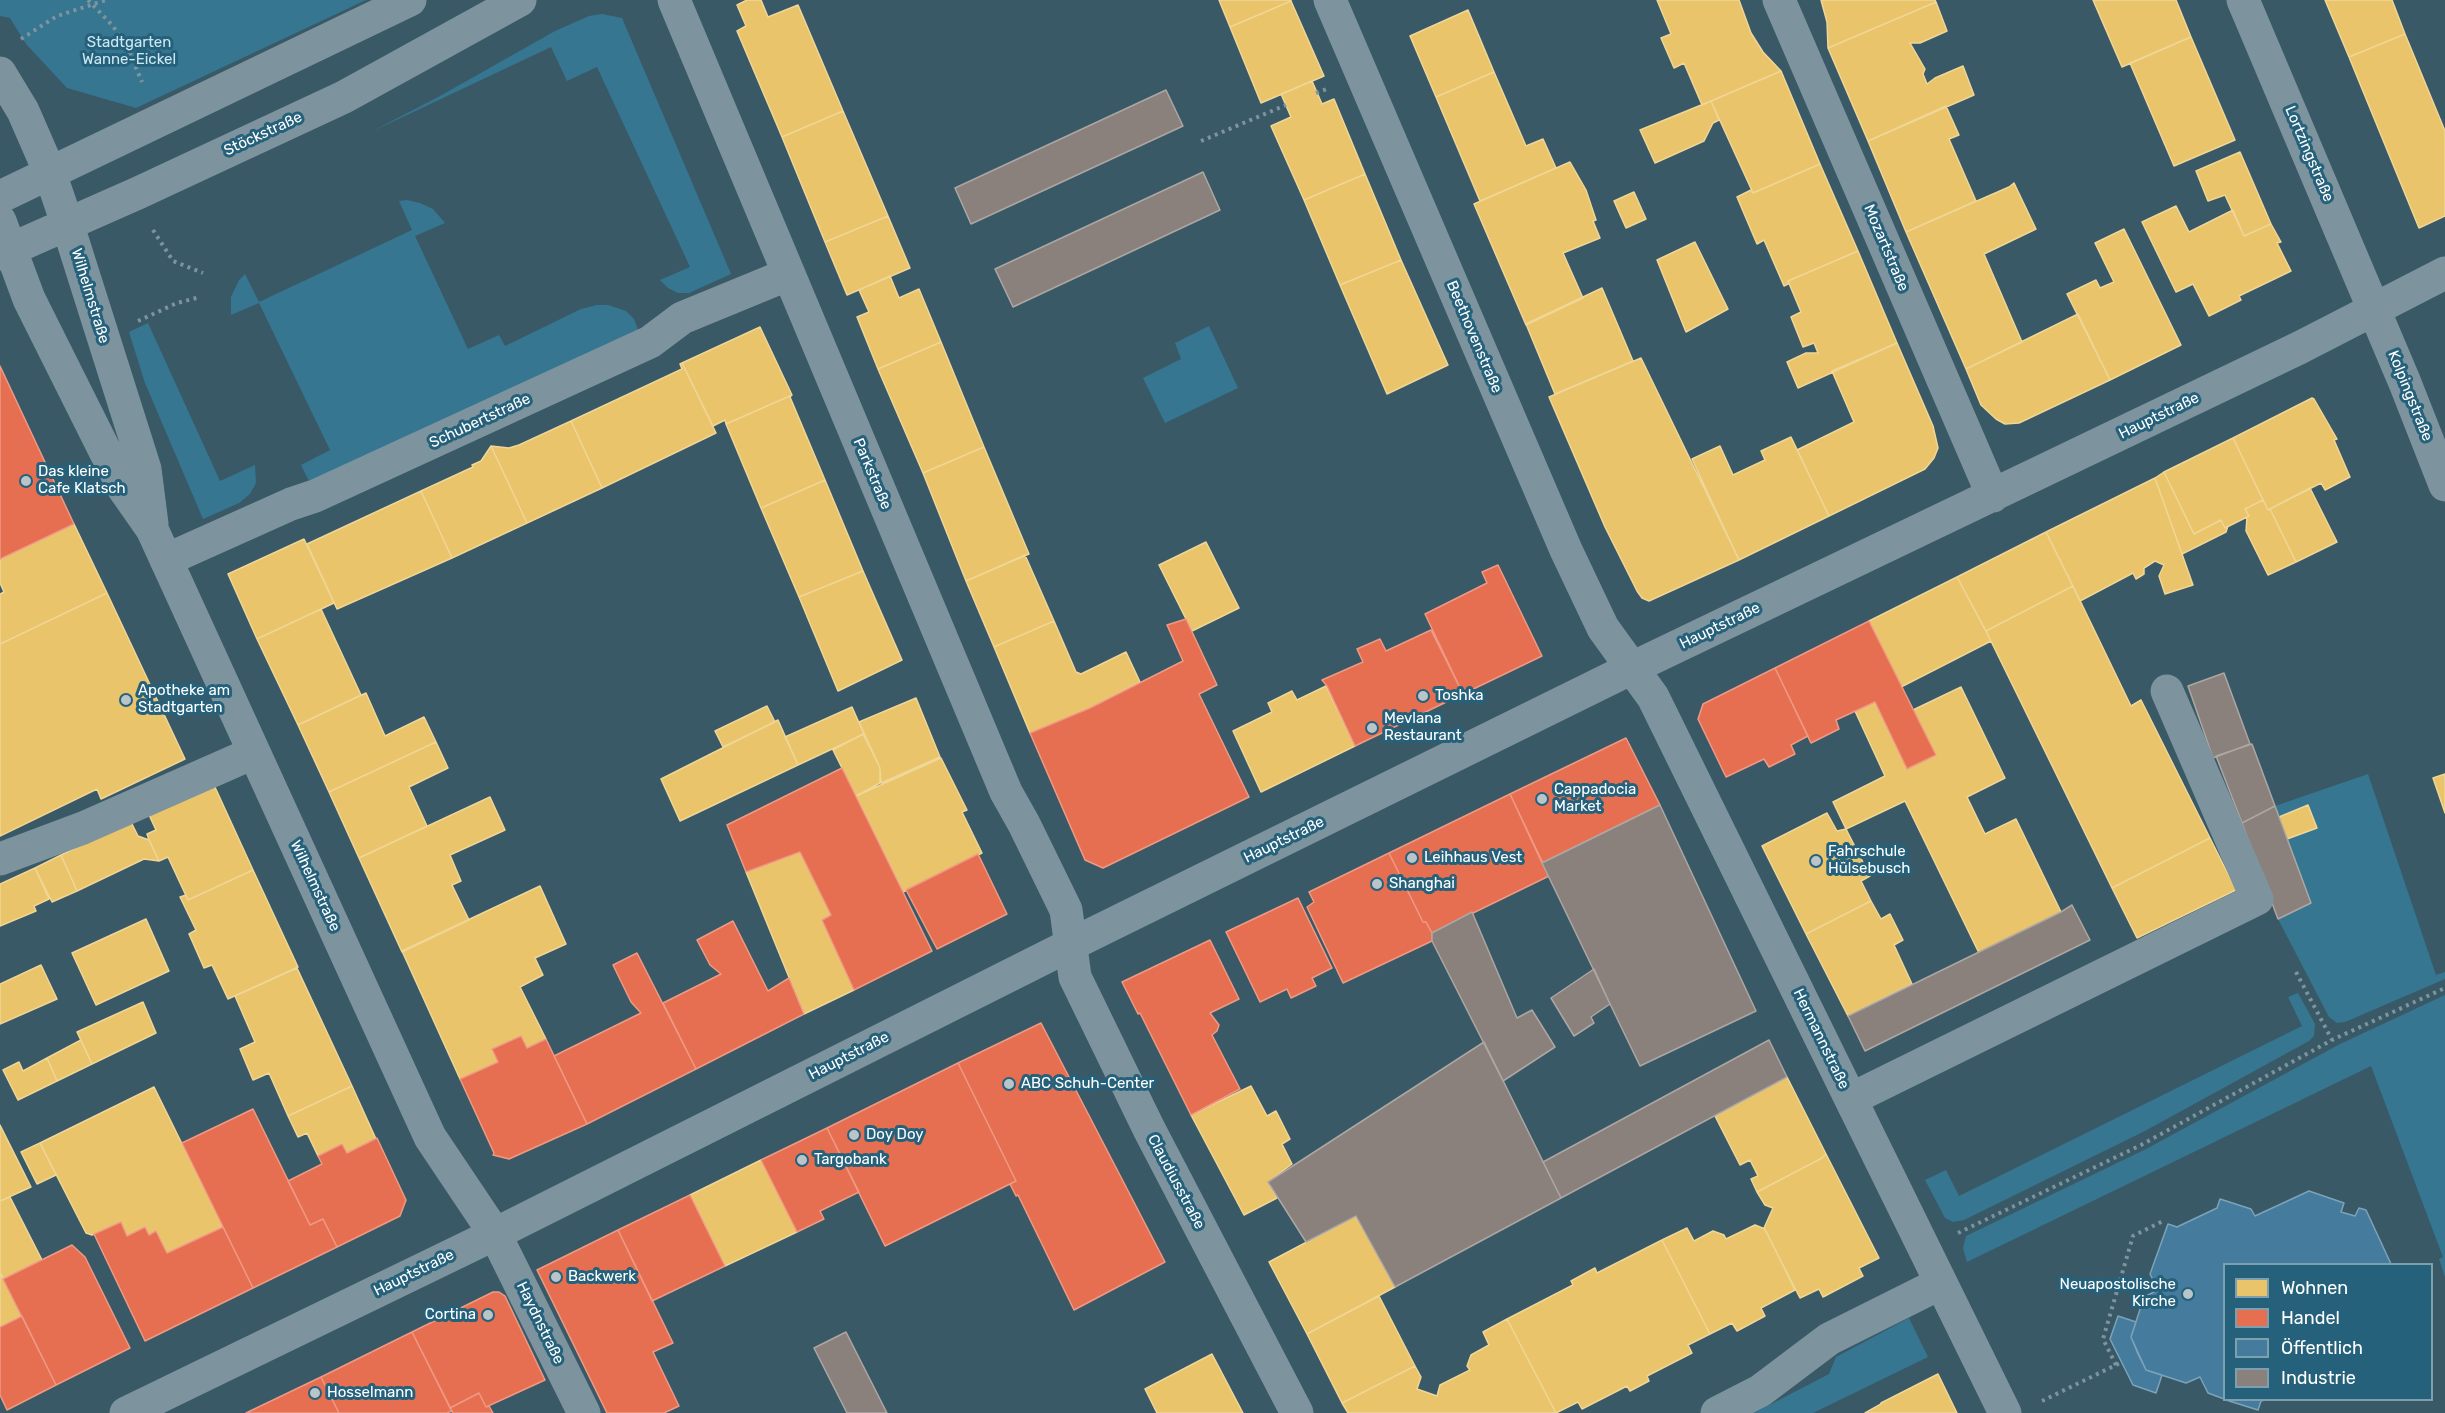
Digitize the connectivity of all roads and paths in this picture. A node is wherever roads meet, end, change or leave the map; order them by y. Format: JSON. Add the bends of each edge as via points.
{"nodes":[{"id":1,"x":106,"y":0,"type":"edge"},
{"id":2,"x":410,"y":0,"type":"edge"},
{"id":3,"x":520,"y":0,"type":"edge"},
{"id":4,"x":674,"y":0,"type":"edge"},
{"id":5,"x":1330,"y":0,"type":"edge"},
{"id":6,"x":1779,"y":0,"type":"edge"},
{"id":7,"x":2243,"y":0,"type":"edge"},
{"id":8,"x":89,"y":2,"type":"edge"},
{"id":9,"x":19,"y":40,"type":"dead end"},
{"id":10,"x":0,"y":73,"type":"edge"},
{"id":11,"x":142,"y":82,"type":"dead end"},
{"id":12,"x":1286,"y":105,"type":"dead end"},
{"id":13,"x":1201,"y":141,"type":"dead end"},
{"id":14,"x":50,"y":173,"type":"junction"},
{"id":15,"x":0,"y":197,"type":"edge"},
{"id":16,"x":68,"y":225,"type":"junction"},
{"id":17,"x":152,"y":227,"type":"dead end"},
{"id":18,"x":4,"y":242,"type":"edge"},
{"id":19,"x":203,"y":273,"type":"dead end"},
{"id":20,"x":2445,"y":273,"type":"edge"},
{"id":21,"x":789,"y":274,"type":"junction"},
{"id":22,"x":200,"y":297,"type":"dead end"},
{"id":23,"x":2374,"y":308,"type":"junction"},
{"id":24,"x":102,"y":337,"type":"junction"},
{"id":25,"x":2445,"y":485,"type":"edge"},
{"id":26,"x":1993,"y":496,"type":"junction"},
{"id":27,"x":152,"y":529,"type":"junction"},
{"id":28,"x":166,"y":560,"type":"junction"},
{"id":29,"x":1632,"y":668,"type":"junction"},
{"id":30,"x":2167,"y":691,"type":"dead end"},
{"id":31,"x":253,"y":753,"type":"junction"},
{"id":32,"x":0,"y":859,"type":"edge"},
{"id":33,"x":1070,"y":945,"type":"junction"},
{"id":34,"x":2296,"y":972,"type":"dead end"},
{"id":35,"x":2445,"y":988,"type":"edge"},
{"id":36,"x":2332,"y":1040,"type":"junction"},
{"id":37,"x":1851,"y":1099,"type":"junction"},
{"id":38,"x":2163,"y":1221,"type":"dead end"},
{"id":39,"x":495,"y":1234,"type":"junction"},
{"id":40,"x":1924,"y":1249,"type":"junction"},
{"id":41,"x":1941,"y":1283,"type":"junction"},
{"id":42,"x":2122,"y":1362,"type":"dead end"},
{"id":43,"x":2116,"y":1365,"type":"junction"},
{"id":44,"x":2036,"y":1404,"type":"dead end"},
{"id":45,"x":126,"y":1413,"type":"edge"},
{"id":46,"x":584,"y":1413,"type":"edge"},
{"id":47,"x":1297,"y":1413,"type":"edge"},
{"id":48,"x":1717,"y":1413,"type":"edge"},
{"id":49,"x":2005,"y":1413,"type":"edge"}],
"edges":[{"from":1,"to":8,"type":"path"},
{"from":2,"to":14,"type":"street"},
{"from":3,"to":16,"type":"street","name":"Stöckstraße","via":[[344,97]]},
{"from":4,"to":21,"type":"street","name":"Parkstraße"},
{"from":5,"to":29,"type":"street","name":"Beethovenstraße","via":[[1566,550],[1603,628]]},
{"from":6,"to":26,"type":"street","name":"Mozartstraße"},
{"from":7,"to":23,"type":"street","name":"Lortzingstraße"},
{"from":8,"to":9,"type":"path"},
{"from":8,"to":11,"type":"path","via":[[113,26]]},
{"from":10,"to":14,"type":"street","name":"Wilhelmstraße","via":[[23,111]]},
{"from":12,"to":13,"type":"path"},
{"from":14,"to":15,"type":"street"},
{"from":14,"to":16,"type":"street","name":"Wilhelmstraße"},
{"from":16,"to":18,"type":"street","name":"Stöckstraße"},
{"from":16,"to":24,"type":"street","name":"Wilhelmstraße"},
{"from":17,"to":19,"type":"path","via":[[173,261]]},
{"from":18,"to":27,"type":"street","name":"Wilhelmstraße","via":[[124,489]]},
{"from":20,"to":23,"type":"street","name":"Hauptstraße"},
{"from":21,"to":28,"type":"street","name":"Schubertstraße","via":[[682,318],[650,342]]},
{"from":21,"to":33,"type":"street","name":"Parkstraße","via":[[1006,792],[1066,910]]},
{"from":22,"to":24,"type":"path","via":[[177,303]]},
{"from":23,"to":25,"type":"street","name":"Kolpingstraße"},
{"from":23,"to":26,"type":"street","name":"Hauptstraße"},
{"from":24,"to":27,"type":"street","name":"Wilhelmstraße","via":[[145,470]]},
{"from":26,"to":29,"type":"street","name":"Hauptstraße"},
{"from":27,"to":28,"type":"street","name":"Wilhelmstraße"},
{"from":28,"to":31,"type":"street","name":"Wilhelmstraße"},
{"from":29,"to":33,"type":"street","name":"Hauptstraße"},
{"from":29,"to":37,"type":"street","name":"Hermannstraße","via":[[1653,697]]},
{"from":30,"to":37,"type":"street","via":[[2257,899]]},
{"from":31,"to":32,"type":"street","via":[[83,828]]},
{"from":31,"to":39,"type":"street","name":"Wilhelmstraße","via":[[429,1137]]},
{"from":33,"to":39,"type":"street","name":"Hauptstraße"},
{"from":33,"to":47,"type":"street","name":"Claudiusstraße","via":[[1080,988]]},
{"from":34,"to":36,"type":"path"},
{"from":35,"to":36,"type":"path"},
{"from":36,"to":40,"type":"path","via":[[2141,1145]]},
{"from":37,"to":40,"type":"street","name":"Hermannstraße"},
{"from":38,"to":43,"type":"path","via":[[2133,1236],[2103,1339]]},
{"from":39,"to":45,"type":"street","name":"Hauptstraße"},
{"from":39,"to":46,"type":"street","name":"Haydnstraße"},
{"from":40,"to":41,"type":"street","name":"Hermannstraße"},
{"from":41,"to":48,"type":"street","via":[[1829,1339],[1760,1391]]},
{"from":41,"to":49,"type":"street","name":"Hermannstraße"},
{"from":42,"to":43,"type":"path"},
{"from":43,"to":44,"type":"path"}]}
